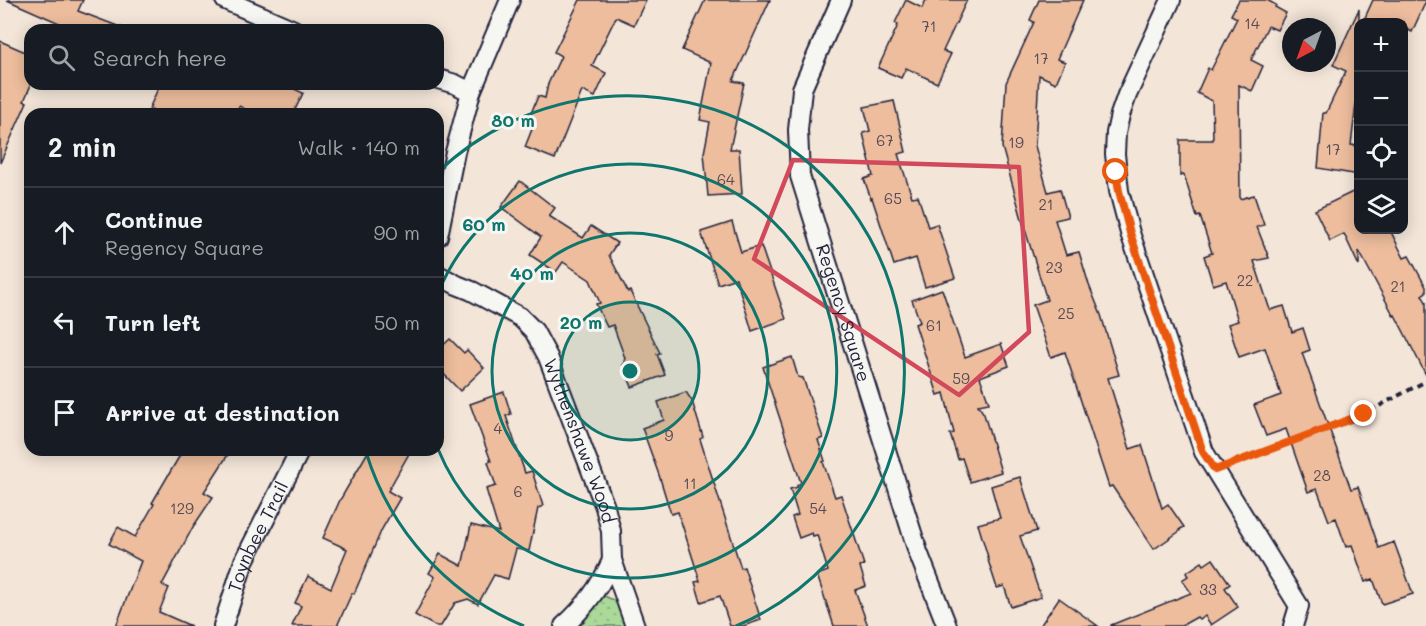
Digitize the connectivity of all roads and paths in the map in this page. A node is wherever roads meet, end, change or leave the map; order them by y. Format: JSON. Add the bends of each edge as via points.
{"nodes":[{"id":1,"x":225,"y":0,"type":"edge"},
{"id":2,"x":510,"y":0,"type":"edge"},
{"id":3,"x":841,"y":0,"type":"edge"},
{"id":4,"x":1171,"y":0,"type":"edge"},
{"id":5,"x":280,"y":24,"type":"edge"},
{"id":6,"x":444,"y":81,"type":"edge"},
{"id":7,"x":471,"y":92,"type":"junction"},
{"id":8,"x":444,"y":206,"type":"edge"},
{"id":9,"x":444,"y":278,"type":"edge"},
{"id":10,"x":1426,"y":381,"type":"edge"},
{"id":11,"x":297,"y":456,"type":"edge"},
{"id":12,"x":1215,"y":470,"type":"junction"},
{"id":13,"x":612,"y":560,"type":"junction"},
{"id":14,"x":223,"y":626,"type":"edge"},
{"id":15,"x":564,"y":626,"type":"edge"},
{"id":16,"x":635,"y":626,"type":"edge"},
{"id":17,"x":947,"y":626,"type":"edge"},
{"id":18,"x":1293,"y":626,"type":"edge"}],
"edges":[{"from":1,"to":5,"type":"street"},
{"from":2,"to":7,"type":"street"},
{"from":3,"to":17,"type":"street","name":"Regency Square","via":[[802,89],[798,130],[800,176],[918,552]]},
{"from":4,"to":12,"type":"street","via":[[1120,115],[1116,172],[1130,233],[1203,452]]},
{"from":6,"to":7,"type":"street"},
{"from":7,"to":8,"type":"street"},
{"from":9,"to":13,"type":"street","name":"Wythenshawe Wood","via":[[520,317],[534,331],[548,357],[604,507]]},
{"from":10,"to":12,"type":"path","via":[[1364,414]]},
{"from":11,"to":14,"type":"street","name":"Toynbee Trail","via":[[244,561]]},
{"from":12,"to":18,"type":"street","via":[[1299,606]]},
{"from":13,"to":15,"type":"street","via":[[592,597]]},
{"from":13,"to":16,"type":"street","name":"Wythenshawe Wood"}]}
